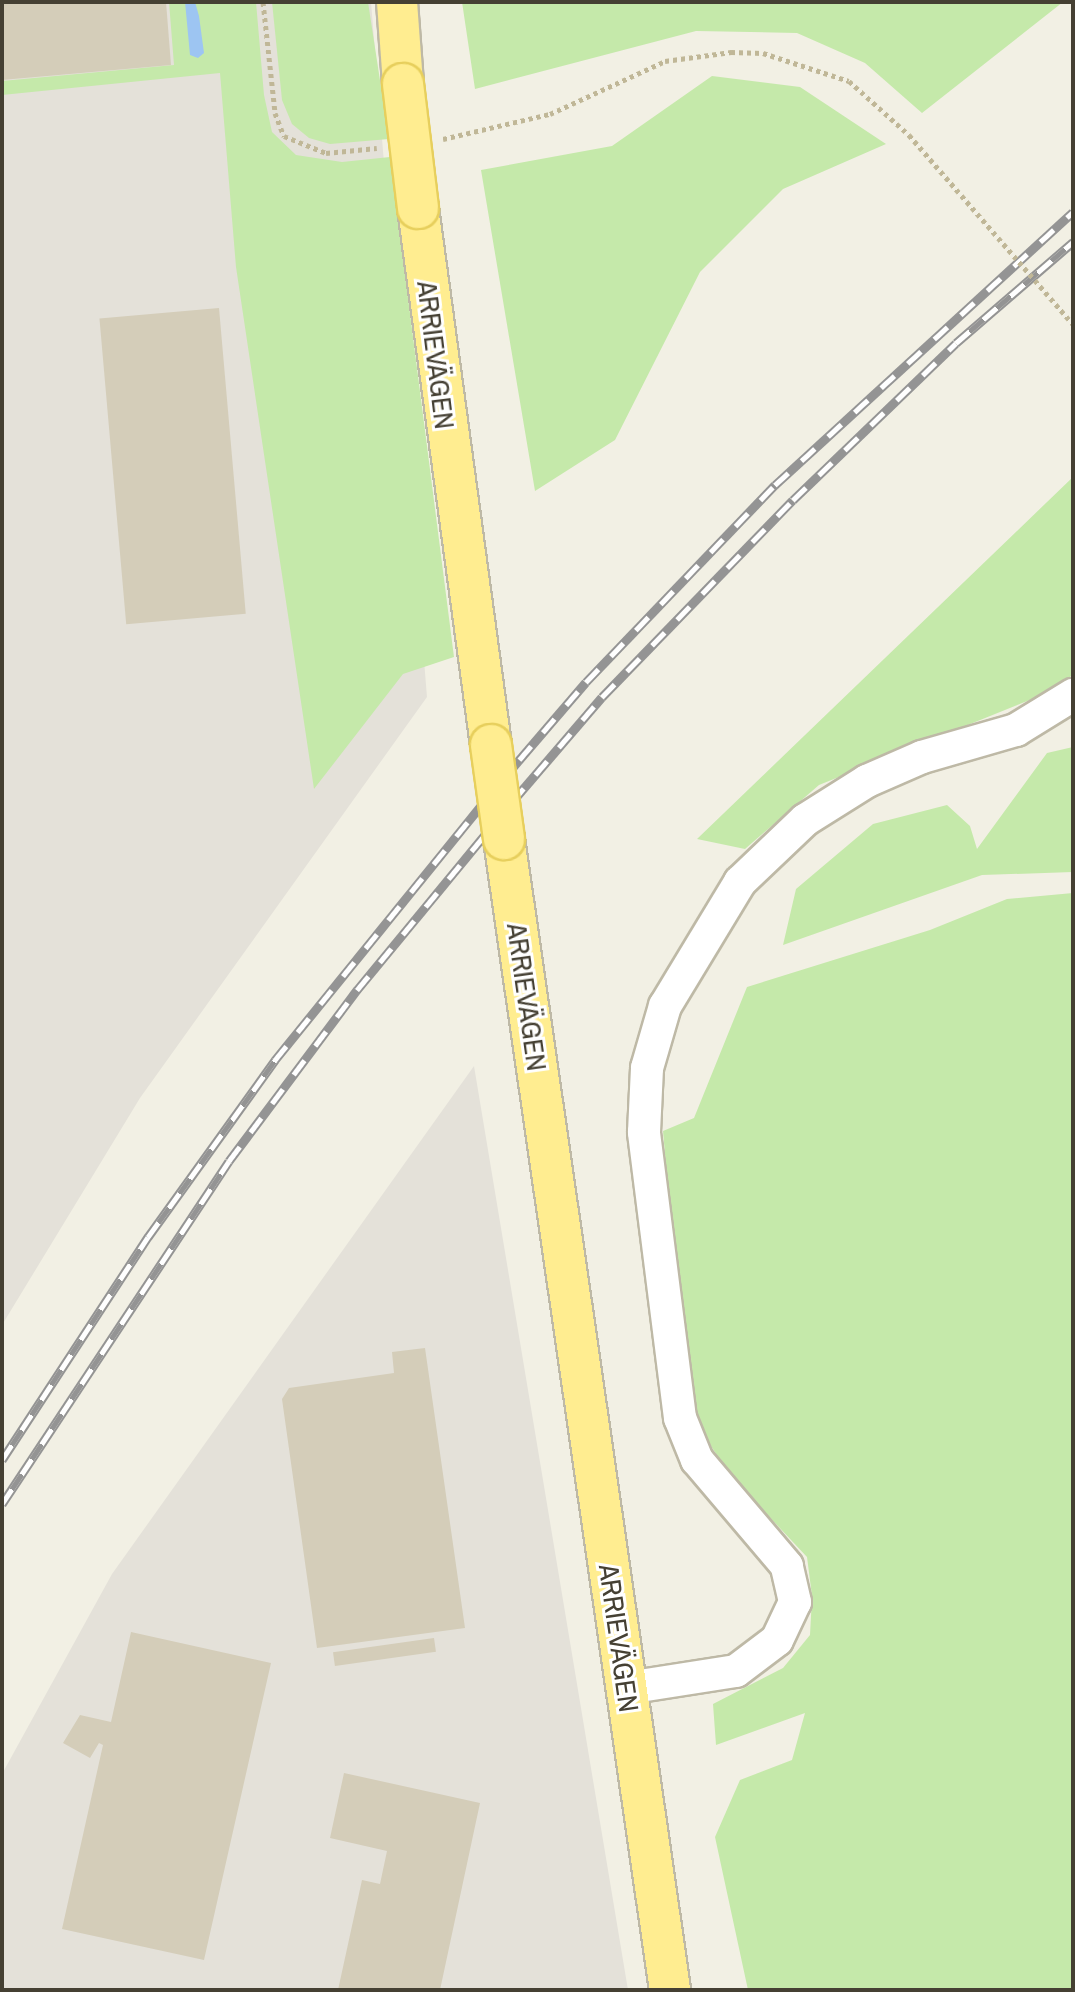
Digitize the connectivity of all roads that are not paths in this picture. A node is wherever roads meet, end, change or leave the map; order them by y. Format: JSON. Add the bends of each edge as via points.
{"nodes":[{"id":1,"x":397,"y":2,"type":"edge"},
{"id":2,"x":1073,"y":695,"type":"edge"},
{"id":3,"x":627,"y":1688,"type":"junction"},
{"id":4,"x":670,"y":1990,"type":"edge"}],
"edges":[{"from":1,"to":3,"type":"main road","name":"ARRIEVÄGEN","bridge":true,"via":[[418,208],[491,745]]},
{"from":2,"to":3,"type":"lane","via":[[1016,730],[922,757],[867,781],[805,820],[740,882],[665,1006],[647,1068],[644,1132],[680,1418],[697,1460],[787,1566],[795,1602],[777,1640],[736,1671]]},
{"from":3,"to":4,"type":"main road","name":"ARRIEVÄGEN"}]}
